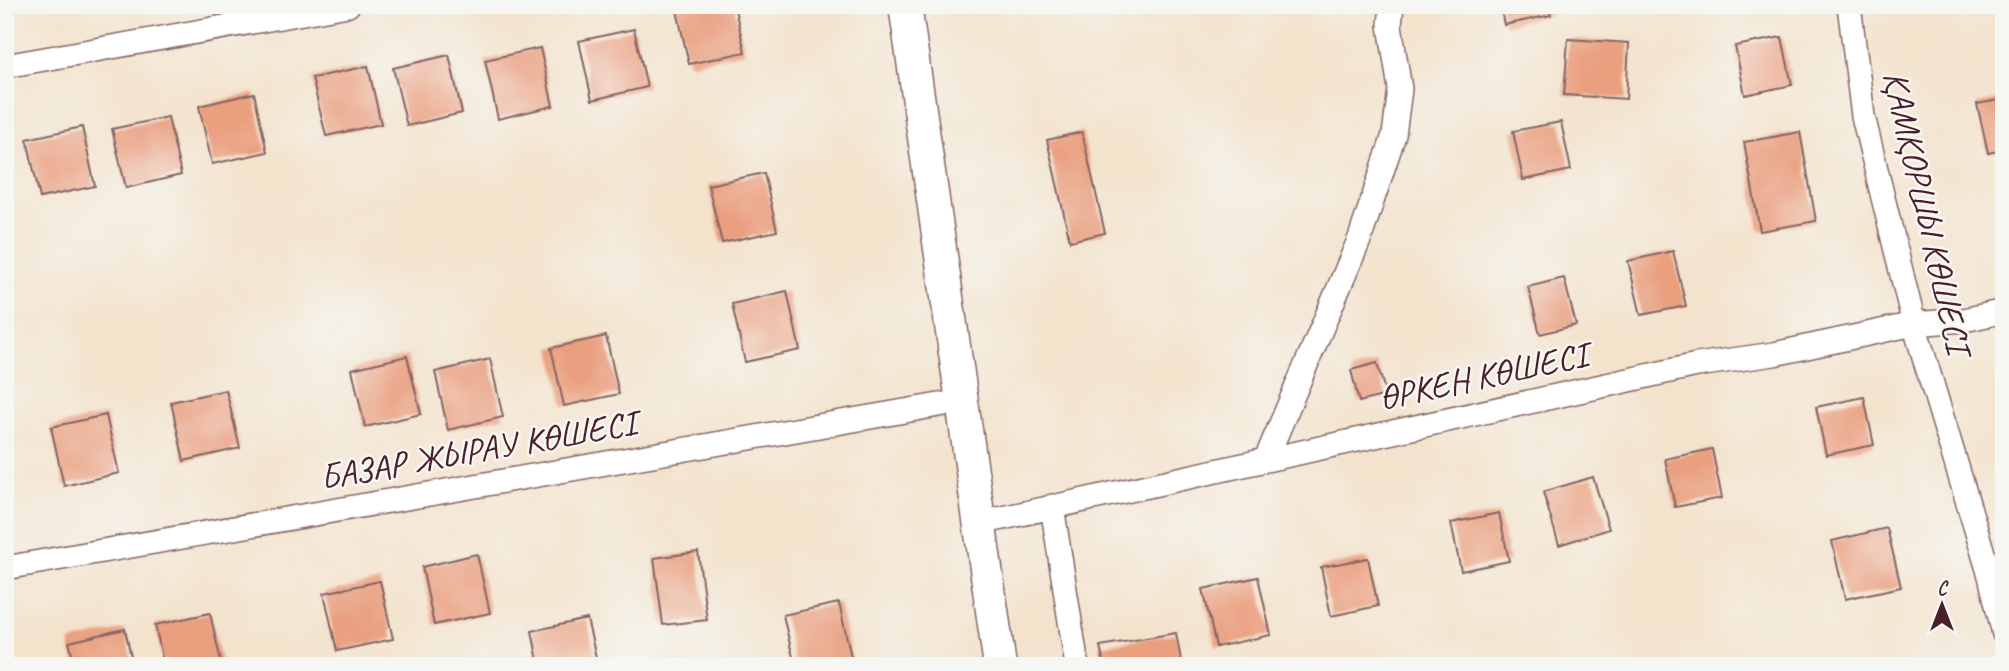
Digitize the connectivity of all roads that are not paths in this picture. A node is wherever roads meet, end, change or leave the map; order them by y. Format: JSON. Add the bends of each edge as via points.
{"nodes":[{"id":1,"x":348,"y":5,"type":"edge"},
{"id":2,"x":905,"y":5,"type":"edge"},
{"id":3,"x":1392,"y":5,"type":"edge"},
{"id":4,"x":1849,"y":5,"type":"edge"},
{"id":5,"x":5,"y":66,"type":"edge"},
{"id":6,"x":2004,"y":311,"type":"edge"},
{"id":7,"x":1914,"y":324,"type":"junction"},
{"id":8,"x":962,"y":401,"type":"junction"},
{"id":9,"x":1266,"y":459,"type":"junction"},
{"id":10,"x":1052,"y":506,"type":"junction"},
{"id":11,"x":980,"y":523,"type":"junction"},
{"id":12,"x":5,"y":568,"type":"edge"},
{"id":13,"x":2004,"y":634,"type":"edge"},
{"id":14,"x":1000,"y":666,"type":"edge"},
{"id":15,"x":1077,"y":666,"type":"edge"}],
"edges":[{"from":1,"to":5,"type":"street"},
{"from":2,"to":8,"type":"street"},
{"from":3,"to":9,"type":"street","via":[[1390,25],[1399,89],[1394,135],[1360,238]]},
{"from":4,"to":7,"type":"street","name":"ҚАМҚОРШЫ КӨШЕСІ","via":[[1863,116]]},
{"from":6,"to":7,"type":"street","name":"ӨРКЕН КӨШЕСІ"},
{"from":7,"to":9,"type":"street","name":"ӨРКЕН КӨШЕСІ","via":[[1697,365]]},
{"from":7,"to":13,"type":"street","name":"ҚАМҚОРШЫ КӨШЕСІ"},
{"from":8,"to":11,"type":"street"},
{"from":8,"to":12,"type":"street","name":"БАЗАР ЖЫРАУ КӨШЕСІ"},
{"from":9,"to":10,"type":"street","name":"ӨРКЕН КӨШЕСІ"},
{"from":10,"to":11,"type":"street","name":"ӨРКЕН КӨШЕСІ"},
{"from":10,"to":15,"type":"street"},
{"from":11,"to":14,"type":"street"}]}
